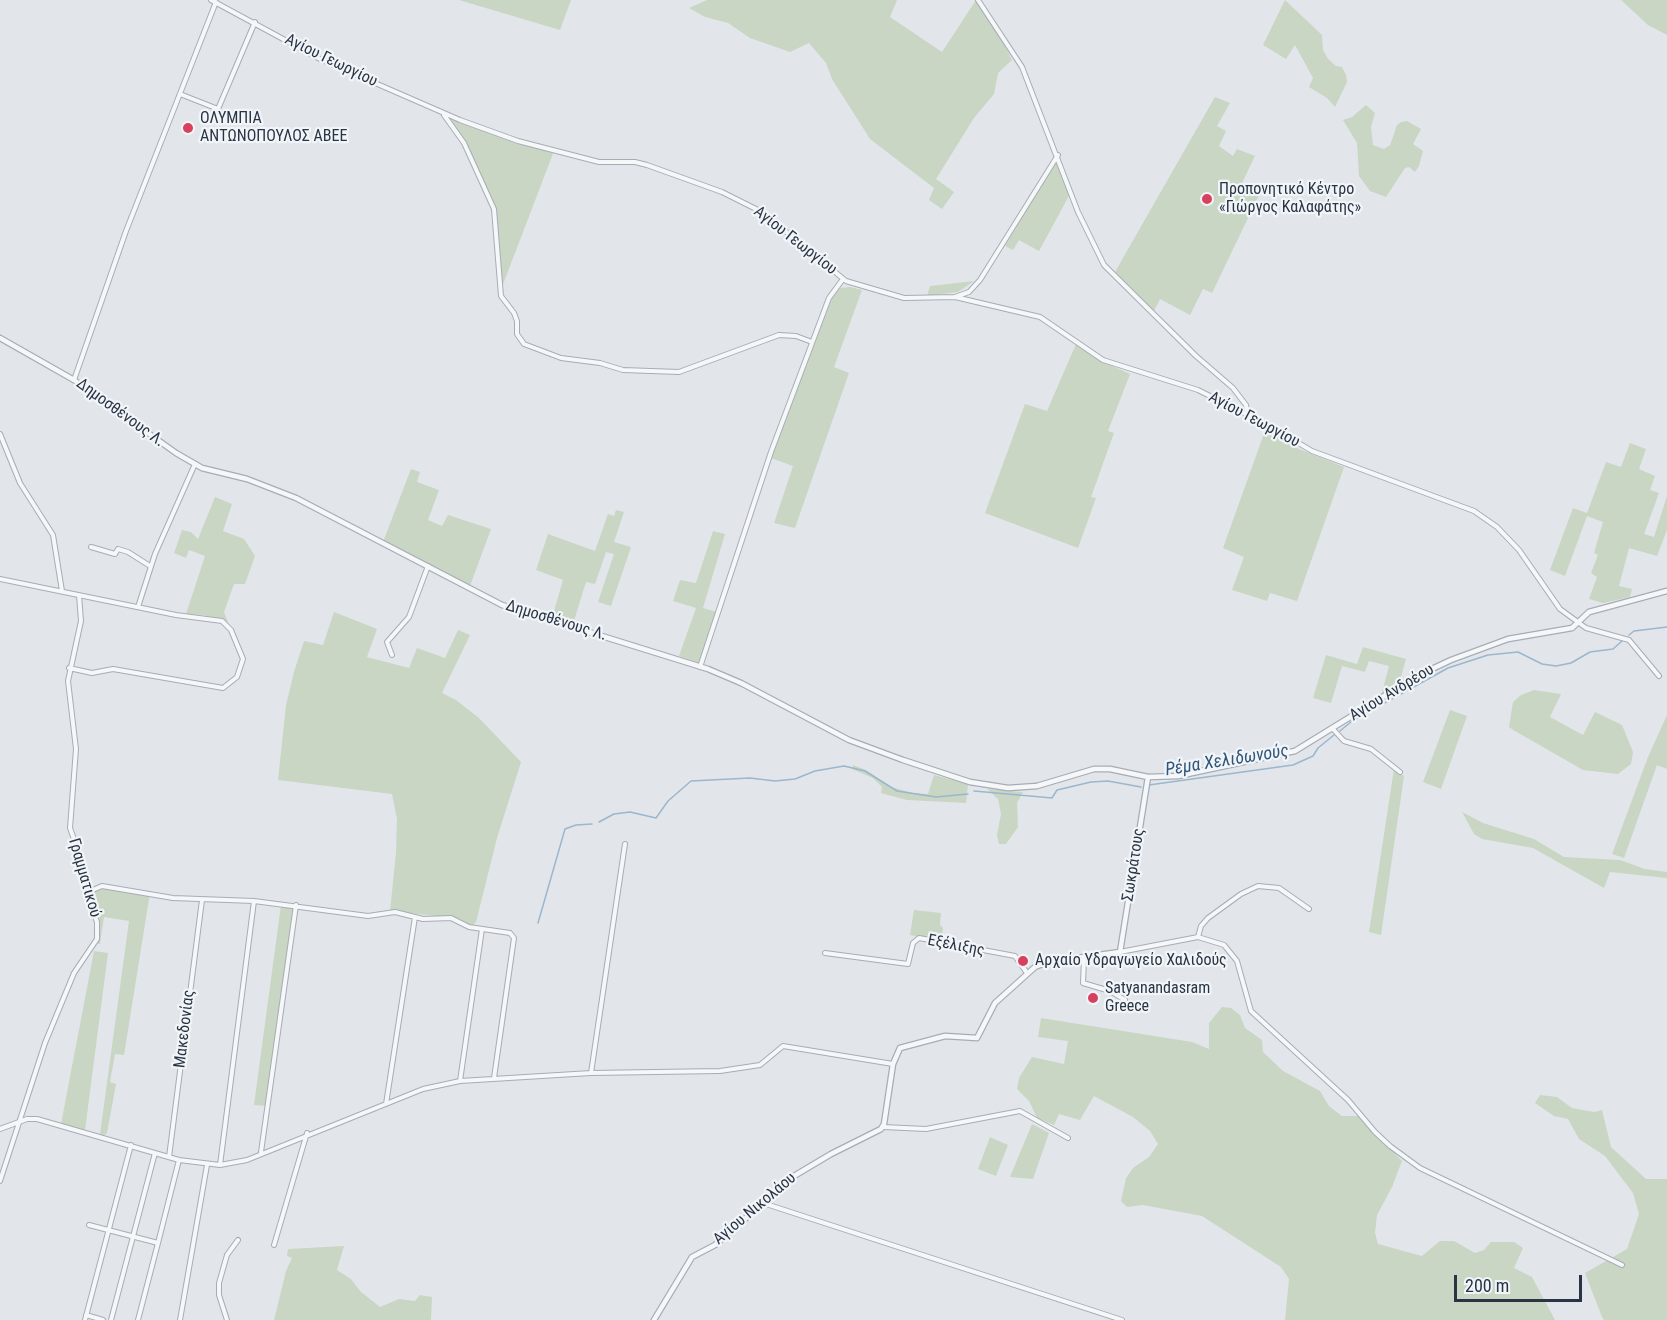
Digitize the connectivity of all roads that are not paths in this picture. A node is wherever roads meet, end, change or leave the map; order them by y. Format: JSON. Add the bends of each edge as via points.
{"nodes":[{"id":1,"x":978,"y":0,"type":"edge"},
{"id":2,"x":214,"y":1,"type":"edge"},
{"id":3,"x":255,"y":21,"type":"junction"},
{"id":4,"x":180,"y":94,"type":"junction"},
{"id":5,"x":442,"y":113,"type":"junction"},
{"id":6,"x":1058,"y":154,"type":"junction"},
{"id":7,"x":843,"y":279,"type":"junction"},
{"id":8,"x":955,"y":297,"type":"junction"},
{"id":9,"x":0,"y":339,"type":"edge"},
{"id":10,"x":812,"y":342,"type":"junction"},
{"id":11,"x":74,"y":380,"type":"junction"},
{"id":12,"x":1248,"y":416,"type":"junction"},
{"id":13,"x":0,"y":434,"type":"edge"},
{"id":14,"x":195,"y":464,"type":"junction"},
{"id":15,"x":92,"y":546,"type":"dead end"},
{"id":16,"x":150,"y":566,"type":"junction"},
{"id":17,"x":428,"y":566,"type":"junction"},
{"id":18,"x":0,"y":579,"type":"edge"},
{"id":19,"x":62,"y":591,"type":"junction"},
{"id":20,"x":1667,"y":591,"type":"edge"},
{"id":21,"x":79,"y":595,"type":"junction"},
{"id":22,"x":138,"y":607,"type":"junction"},
{"id":23,"x":1578,"y":623,"type":"junction"},
{"id":24,"x":392,"y":655,"type":"dead end"},
{"id":25,"x":700,"y":667,"type":"junction"},
{"id":26,"x":69,"y":668,"type":"junction"},
{"id":27,"x":1659,"y":676,"type":"dead end"},
{"id":28,"x":1333,"y":729,"type":"junction"},
{"id":29,"x":1400,"y":772,"type":"dead end"},
{"id":30,"x":1148,"y":777,"type":"junction"},
{"id":31,"x":625,"y":844,"type":"dead end"},
{"id":32,"x":86,"y":892,"type":"junction"},
{"id":33,"x":202,"y":900,"type":"junction"},
{"id":34,"x":254,"y":901,"type":"junction"},
{"id":35,"x":296,"y":905,"type":"junction"},
{"id":36,"x":1309,"y":909,"type":"dead end"},
{"id":37,"x":415,"y":917,"type":"junction"},
{"id":38,"x":482,"y":929,"type":"junction"},
{"id":39,"x":1198,"y":937,"type":"junction"},
{"id":40,"x":1120,"y":952,"type":"junction"},
{"id":41,"x":825,"y":953,"type":"dead end"},
{"id":42,"x":1084,"y":959,"type":"junction"},
{"id":43,"x":1027,"y":973,"type":"junction"},
{"id":44,"x":1125,"y":1000,"type":"dead end"},
{"id":45,"x":893,"y":1064,"type":"junction"},
{"id":46,"x":591,"y":1073,"type":"junction"},
{"id":47,"x":494,"y":1078,"type":"junction"},
{"id":48,"x":460,"y":1081,"type":"junction"},
{"id":49,"x":386,"y":1105,"type":"junction"},
{"id":50,"x":19,"y":1121,"type":"junction"},
{"id":51,"x":883,"y":1127,"type":"junction"},
{"id":52,"x":0,"y":1130,"type":"edge"},
{"id":53,"x":307,"y":1133,"type":"junction"},
{"id":54,"x":1068,"y":1138,"type":"dead end"},
{"id":55,"x":131,"y":1145,"type":"junction"},
{"id":56,"x":155,"y":1153,"type":"junction"},
{"id":57,"x":261,"y":1153,"type":"junction"},
{"id":58,"x":169,"y":1157,"type":"junction"},
{"id":59,"x":179,"y":1160,"type":"junction"},
{"id":60,"x":207,"y":1165,"type":"junction"},
{"id":61,"x":220,"y":1165,"type":"junction"},
{"id":62,"x":0,"y":1181,"type":"edge"},
{"id":63,"x":762,"y":1202,"type":"junction"},
{"id":64,"x":89,"y":1225,"type":"dead end"},
{"id":65,"x":108,"y":1230,"type":"junction"},
{"id":66,"x":132,"y":1237,"type":"junction"},
{"id":67,"x":238,"y":1240,"type":"dead end"},
{"id":68,"x":158,"y":1243,"type":"junction"},
{"id":69,"x":274,"y":1245,"type":"dead end"},
{"id":70,"x":1622,"y":1265,"type":"dead end"},
{"id":71,"x":86,"y":1318,"type":"edge"},
{"id":72,"x":103,"y":1320,"type":"edge"},
{"id":73,"x":111,"y":1320,"type":"edge"},
{"id":74,"x":138,"y":1320,"type":"edge"},
{"id":75,"x":180,"y":1320,"type":"edge"},
{"id":76,"x":226,"y":1320,"type":"edge"},
{"id":77,"x":654,"y":1320,"type":"edge"},
{"id":78,"x":1122,"y":1320,"type":"edge"}],
"edges":[{"from":1,"to":6,"type":"street","via":[[1022,67]]},
{"from":2,"to":3,"type":"street","name":"Αγίου Γεωργίου"},
{"from":2,"to":4,"type":"street"},
{"from":3,"to":4,"type":"street","via":[[218,109]]},
{"from":3,"to":5,"type":"street","name":"Αγίου Γεωργίου","via":[[320,59]]},
{"from":4,"to":11,"type":"street","via":[[112,268]]},
{"from":5,"to":7,"type":"street","name":"Αγίου Γεωργίου","via":[[518,141],[599,162],[635,162],[704,184],[762,212]]},
{"from":5,"to":10,"type":"street","via":[[464,143],[494,209],[501,296],[514,313],[519,340],[524,344],[561,358],[623,370],[679,372],[779,334]]},
{"from":6,"to":8,"type":"street","via":[[984,275],[969,292]]},
{"from":6,"to":12,"type":"street","via":[[1078,212],[1104,264],[1233,388],[1246,405]]},
{"from":7,"to":8,"type":"street","name":"Αγίου Γεωργίου","via":[[904,298]]},
{"from":7,"to":10,"type":"street","via":[[829,298]]},
{"from":8,"to":12,"type":"street","name":"Αγίου Γεωργίου","via":[[1040,317],[1103,360],[1196,389]]},
{"from":9,"to":11,"type":"street","name":"Δημοσθένους Λ."},
{"from":10,"to":25,"type":"street"},
{"from":11,"to":14,"type":"street","name":"Δημοσθένους Λ."},
{"from":12,"to":23,"type":"street","name":"Αγίου Γεωργίου","via":[[1312,451],[1398,481],[1486,519],[1519,550],[1560,609]]},
{"from":13,"to":19,"type":"street","via":[[20,483],[53,535]]},
{"from":14,"to":16,"type":"street"},
{"from":14,"to":17,"type":"street","name":"Δημοσθένους Λ.","via":[[296,498]]},
{"from":15,"to":16,"type":"street","via":[[115,554],[118,549],[128,552]]},
{"from":16,"to":22,"type":"street"},
{"from":17,"to":24,"type":"street","via":[[409,617],[387,642]]},
{"from":17,"to":25,"type":"street","name":"Δημοσθένους Λ.","via":[[502,605]]},
{"from":18,"to":19,"type":"street"},
{"from":19,"to":21,"type":"street"},
{"from":20,"to":23,"type":"street","name":"Αγίου Ανδρέου","via":[[1597,609]]},
{"from":21,"to":22,"type":"street"},
{"from":21,"to":26,"type":"street","name":"Γραμματικού","via":[[81,621]]},
{"from":22,"to":26,"type":"street","via":[[222,621],[231,630],[241,654],[237,677],[228,686],[217,688],[113,669],[92,673]]},
{"from":23,"to":27,"type":"street","name":"Αγίου Γεωργίου","via":[[1629,640]]},
{"from":23,"to":28,"type":"street","name":"Αγίου Ανδρέου","via":[[1572,628],[1508,639],[1451,660],[1415,677]]},
{"from":25,"to":30,"type":"street","name":"Δημοσθένους Λ.","via":[[741,683],[849,740],[970,782],[1024,789],[1094,769]]},
{"from":26,"to":32,"type":"street","name":"Γραμματικού","via":[[69,709],[76,749],[70,828],[84,867]]},
{"from":28,"to":29,"type":"street","via":[[1344,741],[1371,749]]},
{"from":28,"to":30,"type":"street","name":"Αγίου Ανδρέου","via":[[1299,749],[1264,759],[1178,776]]},
{"from":30,"to":40,"type":"street","name":"Σωκράτους"},
{"from":31,"to":46,"type":"street"},
{"from":32,"to":33,"type":"street","via":[[102,886]]},
{"from":32,"to":50,"type":"street","name":"Γραμματικού","via":[[97,922],[97,939],[74,974]]},
{"from":33,"to":34,"type":"street"},
{"from":33,"to":58,"type":"street","name":"Μακεδονίας"},
{"from":34,"to":35,"type":"street"},
{"from":34,"to":61,"type":"street"},
{"from":35,"to":37,"type":"street","via":[[361,915],[395,912]]},
{"from":35,"to":57,"type":"street"},
{"from":36,"to":39,"type":"street","via":[[1279,888],[1258,886],[1208,918]]},
{"from":37,"to":38,"type":"street","via":[[451,918]]},
{"from":37,"to":49,"type":"street"},
{"from":38,"to":47,"type":"street","via":[[514,934]]},
{"from":38,"to":48,"type":"street"},
{"from":39,"to":40,"type":"street"},
{"from":39,"to":70,"type":"street","via":[[1215,941],[1232,952],[1251,1011],[1348,1100],[1390,1146],[1428,1172]]},
{"from":40,"to":42,"type":"street"},
{"from":41,"to":43,"type":"street","name":"Εξέλιξης","via":[[909,964],[913,943],[919,938],[1015,956]]},
{"from":42,"to":43,"type":"street","via":[[1048,962]]},
{"from":42,"to":44,"type":"street","via":[[1083,983],[1110,990]]},
{"from":43,"to":45,"type":"street","via":[[995,1003],[977,1038],[945,1036],[907,1044],[900,1048]]},
{"from":45,"to":46,"type":"street","via":[[783,1046],[765,1062],[743,1068],[676,1074]]},
{"from":45,"to":51,"type":"street"},
{"from":46,"to":47,"type":"street"},
{"from":47,"to":48,"type":"street"},
{"from":48,"to":49,"type":"street","via":[[423,1089]]},
{"from":49,"to":53,"type":"street"},
{"from":50,"to":52,"type":"street"},
{"from":50,"to":55,"type":"street","via":[[37,1119]]},
{"from":50,"to":62,"type":"street","name":"Γραμματικού"},
{"from":51,"to":54,"type":"street","via":[[926,1129],[1020,1111]]},
{"from":51,"to":63,"type":"street","name":"Αγίου Νικολάου","via":[[814,1163]]},
{"from":53,"to":57,"type":"street"},
{"from":53,"to":69,"type":"street"},
{"from":55,"to":56,"type":"street"},
{"from":55,"to":65,"type":"street"},
{"from":56,"to":58,"type":"street"},
{"from":56,"to":66,"type":"street"},
{"from":57,"to":61,"type":"street"},
{"from":58,"to":59,"type":"street"},
{"from":59,"to":60,"type":"street"},
{"from":59,"to":68,"type":"street"},
{"from":60,"to":61,"type":"street"},
{"from":60,"to":75,"type":"street"},
{"from":63,"to":77,"type":"street","name":"Αγίου Νικολάου","via":[[715,1245],[692,1257]]},
{"from":63,"to":78,"type":"street"},
{"from":64,"to":65,"type":"street"},
{"from":65,"to":66,"type":"street"},
{"from":65,"to":71,"type":"street"},
{"from":66,"to":68,"type":"street"},
{"from":66,"to":73,"type":"street"},
{"from":67,"to":76,"type":"street","via":[[227,1255],[219,1283]]},
{"from":68,"to":74,"type":"street"},
{"from":71,"to":72,"type":"street"}]}
